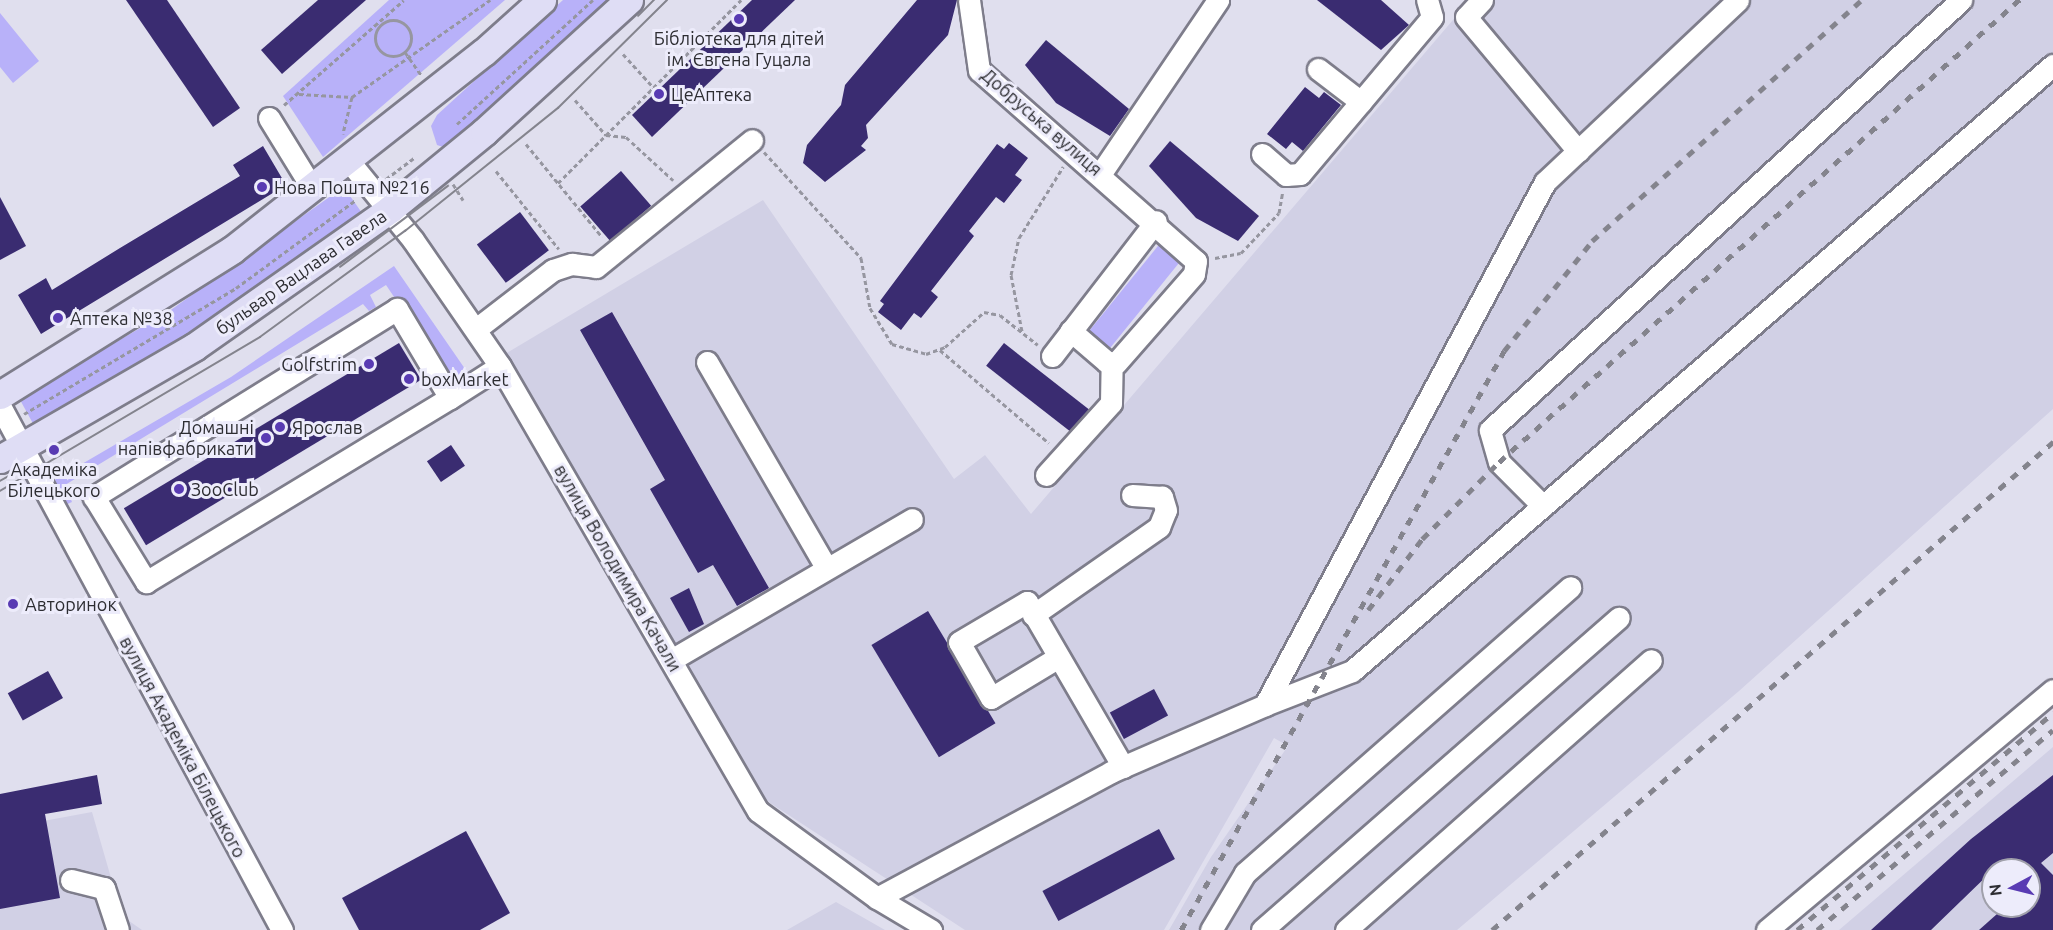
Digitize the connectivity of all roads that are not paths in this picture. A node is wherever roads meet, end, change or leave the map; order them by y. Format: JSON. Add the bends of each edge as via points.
{"nodes":[{"id":1,"x":629,"y":0,"type":"edge"},
{"id":2,"x":969,"y":0,"type":"edge"},
{"id":3,"x":1218,"y":0,"type":"edge"},
{"id":4,"x":1427,"y":0,"type":"edge"},
{"id":5,"x":1482,"y":0,"type":"edge"},
{"id":6,"x":1738,"y":0,"type":"edge"},
{"id":7,"x":1961,"y":0,"type":"edge"},
{"id":8,"x":527,"y":4,"type":"edge"},
{"id":9,"x":2053,"y":65,"type":"edge"},
{"id":10,"x":1318,"y":69,"type":"dead end"},
{"id":11,"x":1360,"y":102,"type":"junction"},
{"id":12,"x":269,"y":118,"type":"road end"},
{"id":13,"x":752,"y":140,"type":"road end"},
{"id":14,"x":344,"y":150,"type":"junction"},
{"id":15,"x":1578,"y":151,"type":"junction"},
{"id":16,"x":1262,"y":154,"type":"dead end"},
{"id":17,"x":1101,"y":173,"type":"junction"},
{"id":18,"x":312,"y":188,"type":"junction"},
{"id":19,"x":390,"y":209,"type":"junction"},
{"id":20,"x":1156,"y":221,"type":"junction"},
{"id":21,"x":476,"y":330,"type":"junction"},
{"id":22,"x":1071,"y":330,"type":"junction"},
{"id":23,"x":1052,"y":356,"type":"road end"},
{"id":24,"x":707,"y":362,"type":"dead end"},
{"id":25,"x":1112,"y":364,"type":"junction"},
{"id":26,"x":500,"y":366,"type":"junction"},
{"id":27,"x":0,"y":395,"type":"edge"},
{"id":28,"x":450,"y":398,"type":"junction"},
{"id":29,"x":4,"y":415,"type":"edge"},
{"id":30,"x":11,"y":454,"type":"edge"},
{"id":31,"x":1046,"y":475,"type":"dead end"},
{"id":32,"x":1132,"y":495,"type":"dead end"},
{"id":33,"x":1543,"y":506,"type":"junction"},
{"id":34,"x":912,"y":519,"type":"dead end"},
{"id":35,"x":826,"y":567,"type":"junction"},
{"id":36,"x":1570,"y":587,"type":"dead end"},
{"id":37,"x":1034,"y":615,"type":"junction"},
{"id":38,"x":1619,"y":618,"type":"dead end"},
{"id":39,"x":1058,"y":658,"type":"junction"},
{"id":40,"x":671,"y":660,"type":"junction"},
{"id":41,"x":1651,"y":660,"type":"dead end"},
{"id":42,"x":2053,"y":690,"type":"edge"},
{"id":43,"x":1265,"y":705,"type":"junction"},
{"id":44,"x":1123,"y":767,"type":"junction"},
{"id":45,"x":71,"y":880,"type":"dead end"},
{"id":46,"x":877,"y":898,"type":"junction"},
{"id":47,"x":118,"y":930,"type":"edge"},
{"id":48,"x":282,"y":930,"type":"edge"},
{"id":49,"x":931,"y":930,"type":"edge"},
{"id":50,"x":1211,"y":930,"type":"edge"},
{"id":51,"x":1262,"y":930,"type":"edge"},
{"id":52,"x":1346,"y":930,"type":"edge"},
{"id":53,"x":1767,"y":930,"type":"edge"}],
"edges":[{"from":1,"to":19,"type":"main road","name":"бульвар Вацлава Гавела","via":[[484,132]]},
{"from":2,"to":17,"type":"street","name":"Добруська вулиця","via":[[979,69]]},
{"from":3,"to":17,"type":"street"},
{"from":4,"to":11,"type":"street","via":[[1432,17]]},
{"from":5,"to":15,"type":"street","via":[[1466,17]]},
{"from":6,"to":15,"type":"street"},
{"from":7,"to":33,"type":"street","via":[[1490,430],[1499,462]]},
{"from":8,"to":14,"type":"main road"},
{"from":9,"to":33,"type":"street"},
{"from":10,"to":11,"type":"street"},
{"from":11,"to":16,"type":"street","via":[[1300,174],[1286,175]]},
{"from":12,"to":18,"type":"street"},
{"from":13,"to":21,"type":"street","via":[[727,165],[686,191],[591,269],[572,264],[553,270]]},
{"from":14,"to":18,"type":"main road"},
{"from":14,"to":19,"type":"street","name":"вулиця Володимира Качали"},
{"from":15,"to":43,"type":"street","via":[[1545,182]]},
{"from":17,"to":20,"type":"street","name":"Добруська вулиця"},
{"from":18,"to":27,"type":"main road","via":[[170,292]]},
{"from":19,"to":21,"type":"street","name":"вулиця Володимира Качали"},
{"from":19,"to":30,"type":"main road","name":"бульвар Вацлава Гавела","via":[[194,347]]},
{"from":20,"to":22,"type":"street"},
{"from":20,"to":25,"type":"street","name":"Добруська вулиця","via":[[1196,261],[1194,274]]},
{"from":21,"to":26,"type":"street","name":"вулиця Володимира Качали"},
{"from":22,"to":23,"type":"street"},
{"from":22,"to":25,"type":"street"},
{"from":24,"to":35,"type":"street"},
{"from":25,"to":31,"type":"street","via":[[1111,403]]},
{"from":26,"to":28,"type":"street"},
{"from":26,"to":40,"type":"street","name":"вулиця Володимира Качали"},
{"from":28,"to":28,"type":"street","via":[[146,582],[94,497],[397,309]]},
{"from":29,"to":30,"type":"street","name":"вулиця Академіка Білецького"},
{"from":30,"to":48,"type":"street","name":"вулиця Академіка Білецького"},
{"from":32,"to":37,"type":"street","via":[[1162,497],[1166,510],[1159,527]]},
{"from":33,"to":43,"type":"street","via":[[1352,671]]},
{"from":34,"to":35,"type":"street"},
{"from":35,"to":40,"type":"street"},
{"from":36,"to":50,"type":"street","via":[[1245,873]]},
{"from":37,"to":39,"type":"street"},
{"from":37,"to":39,"type":"street","via":[[1027,602],[959,642],[991,698]]},
{"from":38,"to":51,"type":"street"},
{"from":39,"to":44,"type":"street"},
{"from":40,"to":46,"type":"street","name":"вулиця Володимира Качали","via":[[759,811]]},
{"from":41,"to":52,"type":"street"},
{"from":42,"to":53,"type":"street"},
{"from":43,"to":44,"type":"street"},
{"from":44,"to":46,"type":"street"},
{"from":45,"to":47,"type":"street","via":[[104,888]]},
{"from":46,"to":49,"type":"street","name":"вулиця Володимира Качали"}]}
